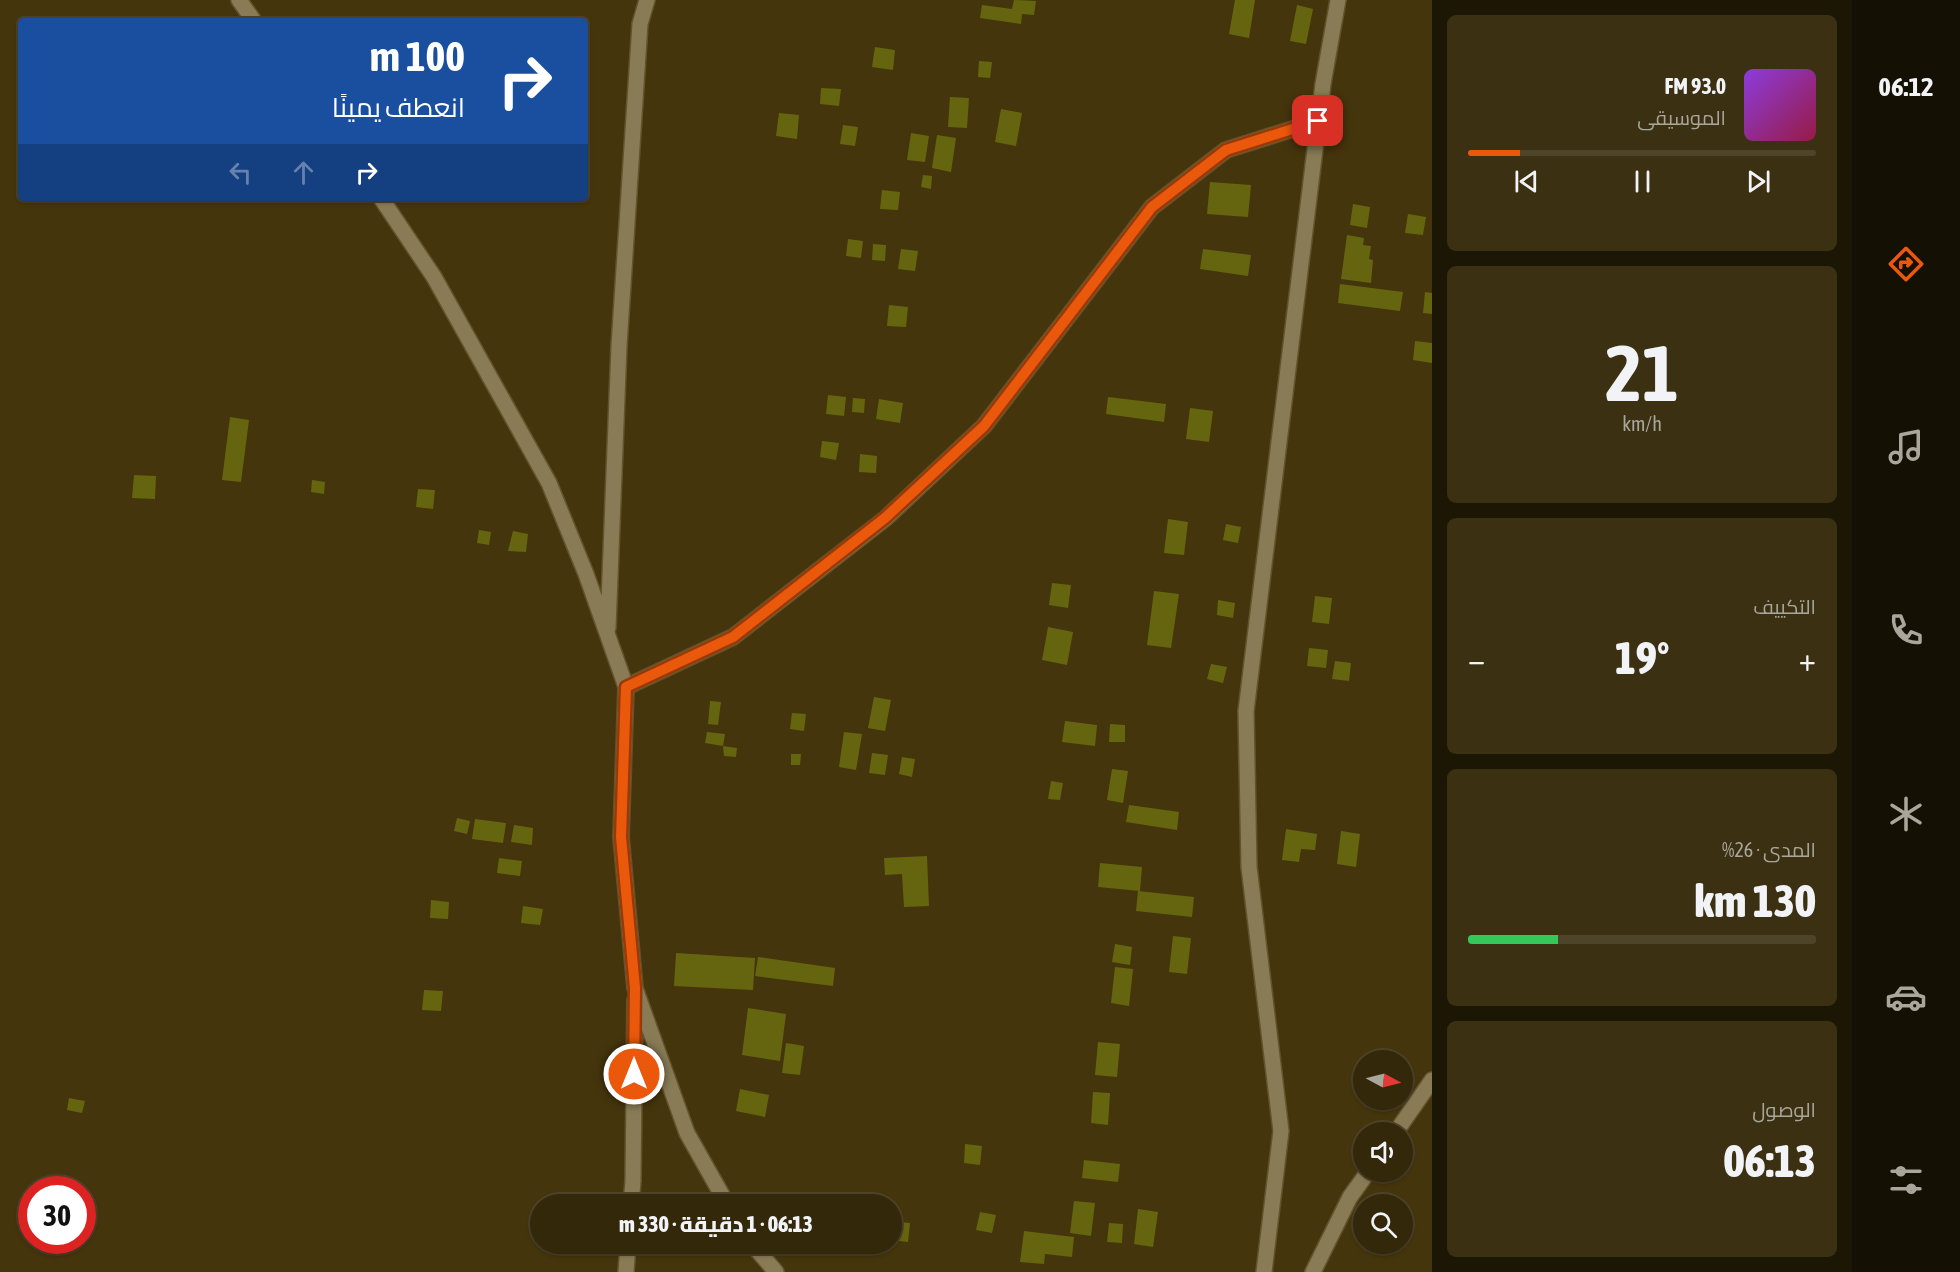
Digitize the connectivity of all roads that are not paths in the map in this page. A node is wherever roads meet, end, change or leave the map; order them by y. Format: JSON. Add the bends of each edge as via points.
{"nodes":[{"id":1,"x":239,"y":0,"type":"edge"},
{"id":2,"x":647,"y":0,"type":"edge"},
{"id":3,"x":1338,"y":0,"type":"edge"},
{"id":4,"x":252,"y":18,"type":"edge"},
{"id":5,"x":1318,"y":121,"type":"junction"},
{"id":6,"x":383,"y":201,"type":"edge"},
{"id":7,"x":608,"y":636,"type":"junction"},
{"id":8,"x":626,"y":687,"type":"junction"},
{"id":9,"x":635,"y":988,"type":"junction"},
{"id":10,"x":1432,"y":1080,"type":"edge"},
{"id":11,"x":1402,"y":1122,"type":"edge"},
{"id":12,"x":1361,"y":1182,"type":"edge"},
{"id":13,"x":632,"y":1194,"type":"edge"},
{"id":14,"x":722,"y":1194,"type":"edge"},
{"id":15,"x":627,"y":1254,"type":"edge"},
{"id":16,"x":761,"y":1254,"type":"edge"},
{"id":17,"x":626,"y":1272,"type":"edge"},
{"id":18,"x":776,"y":1272,"type":"edge"},
{"id":19,"x":1263,"y":1272,"type":"edge"},
{"id":20,"x":1313,"y":1272,"type":"edge"}],
"edges":[{"from":1,"to":4,"type":"street"},
{"from":2,"to":7,"type":"street","via":[[640,24],[620,346]]},
{"from":3,"to":5,"type":"street"},
{"from":5,"to":8,"type":"street","via":[[1226,150],[1152,207],[984,426],[885,518],[733,637]]},
{"from":5,"to":19,"type":"street","via":[[1246,711],[1249,867],[1281,1131]]},
{"from":6,"to":7,"type":"street","via":[[434,277],[549,483]]},
{"from":7,"to":8,"type":"street"},
{"from":8,"to":9,"type":"street","via":[[621,837]]},
{"from":9,"to":13,"type":"street"},
{"from":9,"to":14,"type":"street","via":[[687,1133]]},
{"from":10,"to":11,"type":"street"},
{"from":12,"to":20,"type":"street"},
{"from":15,"to":17,"type":"street"},
{"from":16,"to":18,"type":"street"}]}
